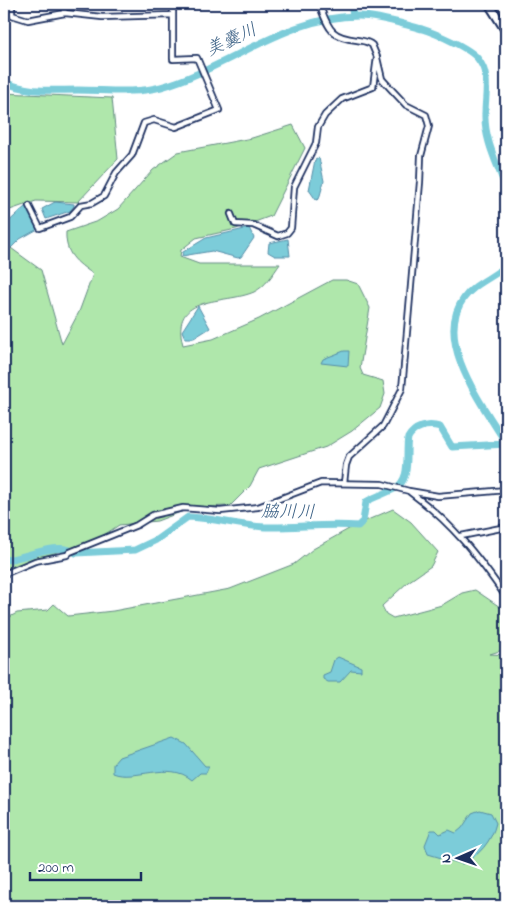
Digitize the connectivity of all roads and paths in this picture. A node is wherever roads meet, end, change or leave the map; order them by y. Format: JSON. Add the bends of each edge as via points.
{"nodes":[{"id":1,"x":12,"y":4,"type":"edge"},
{"id":2,"x":62,"y":4,"type":"edge"},
{"id":3,"x":173,"y":4,"type":"edge"},
{"id":4,"x":319,"y":4,"type":"edge"},
{"id":5,"x":489,"y":4,"type":"edge"},
{"id":6,"x":65,"y":13,"type":"junction"},
{"id":7,"x":173,"y":15,"type":"junction"},
{"id":8,"x":506,"y":31,"type":"edge"},
{"id":9,"x":377,"y":58,"type":"junction"},
{"id":10,"x":29,"y":206,"type":"dead end"},
{"id":11,"x":231,"y":214,"type":"dead end"},
{"id":12,"x":344,"y":483,"type":"junction"},
{"id":13,"x":506,"y":490,"type":"edge"},
{"id":14,"x":409,"y":492,"type":"junction"},
{"id":15,"x":506,"y":526,"type":"edge"},
{"id":16,"x":461,"y":536,"type":"junction"},
{"id":17,"x":4,"y":574,"type":"edge"},
{"id":18,"x":506,"y":597,"type":"edge"}],
"edges":[{"from":1,"to":6,"type":"street","via":[[12,15],[28,20]]},
{"from":2,"to":6,"type":"street"},
{"from":3,"to":7,"type":"street"},
{"from":4,"to":9,"type":"street","via":[[326,23],[341,38],[369,42]]},
{"from":5,"to":8,"type":"main road"},
{"from":6,"to":7,"type":"street","via":[[102,17]]},
{"from":7,"to":10,"type":"street","via":[[173,59],[197,58],[219,110],[176,127],[154,120],[144,123],[132,156],[116,173],[104,196],[92,204],[81,205],[70,217],[40,228]]},
{"from":9,"to":11,"type":"street","via":[[373,87],[342,99],[318,127],[316,143],[294,186],[287,233],[278,236],[253,225],[235,224]]},
{"from":9,"to":12,"type":"street","via":[[382,79],[406,106],[426,115],[429,126],[421,156],[402,389],[383,426],[350,457]]},
{"from":12,"to":14,"type":"street","via":[[386,485]]},
{"from":12,"to":17,"type":"street","via":[[313,484],[258,507],[220,511],[183,508],[153,515],[67,556],[35,561]]},
{"from":13,"to":14,"type":"street","via":[[438,496]]},
{"from":14,"to":16,"type":"street","via":[[430,506]]},
{"from":15,"to":16,"type":"street"},
{"from":16,"to":18,"type":"street"}]}
